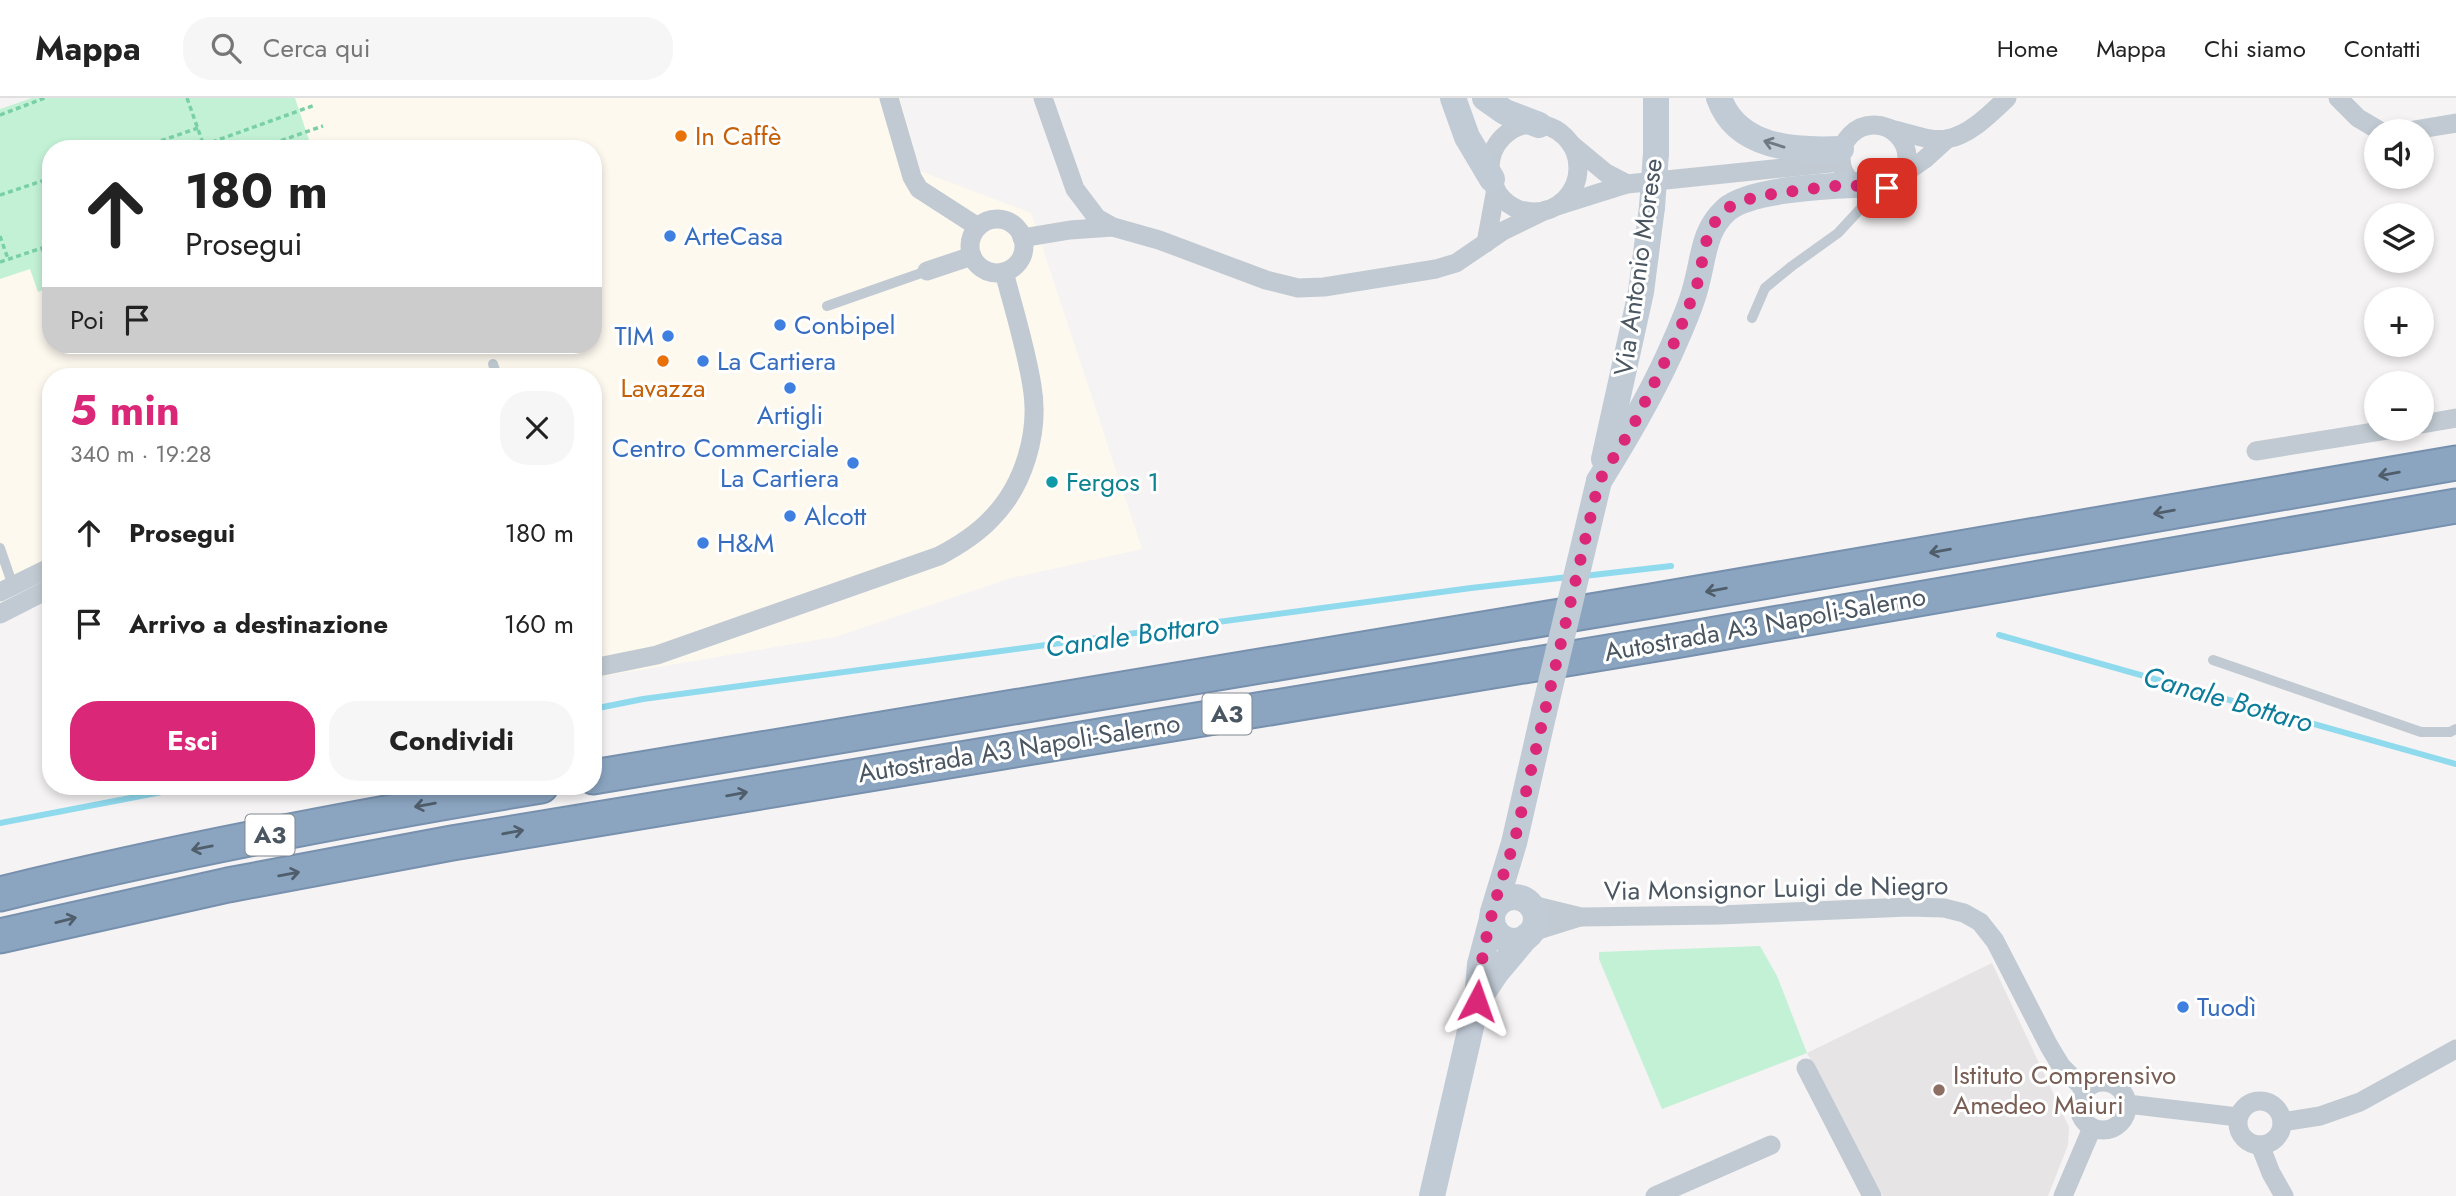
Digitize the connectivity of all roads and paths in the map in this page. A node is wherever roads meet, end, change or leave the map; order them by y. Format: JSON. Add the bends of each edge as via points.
{"nodes":[{"id":1,"x":45,"y":98,"type":"edge"},
{"id":2,"x":187,"y":98,"type":"edge"},
{"id":3,"x":889,"y":98,"type":"edge"},
{"id":4,"x":1043,"y":98,"type":"edge"},
{"id":5,"x":1453,"y":98,"type":"edge"},
{"id":6,"x":1485,"y":98,"type":"edge"},
{"id":7,"x":1656,"y":98,"type":"edge"},
{"id":8,"x":1719,"y":98,"type":"edge"},
{"id":9,"x":2007,"y":98,"type":"edge"},
{"id":10,"x":2338,"y":98,"type":"edge"},
{"id":11,"x":315,"y":105,"type":"dead end"},
{"id":12,"x":0,"y":114,"type":"edge"},
{"id":13,"x":2364,"y":122,"type":"edge"},
{"id":14,"x":2456,"y":123,"type":"edge"},
{"id":15,"x":1539,"y":125,"type":"junction"},
{"id":16,"x":323,"y":126,"type":"dead end"},
{"id":17,"x":2434,"y":127,"type":"edge"},
{"id":18,"x":198,"y":128,"type":"junction"},
{"id":19,"x":1891,"y":129,"type":"junction"},
{"id":20,"x":1947,"y":139,"type":"junction"},
{"id":21,"x":163,"y":140,"type":"edge"},
{"id":22,"x":202,"y":140,"type":"edge"},
{"id":23,"x":222,"y":140,"type":"edge"},
{"id":24,"x":283,"y":140,"type":"edge"},
{"id":25,"x":1570,"y":143,"type":"junction"},
{"id":26,"x":1841,"y":156,"type":"junction"},
{"id":27,"x":1902,"y":175,"type":"junction"},
{"id":28,"x":42,"y":181,"type":"edge"},
{"id":29,"x":1494,"y":184,"type":"junction"},
{"id":30,"x":1627,"y":184,"type":"junction"},
{"id":31,"x":1866,"y":188,"type":"junction"},
{"id":32,"x":0,"y":195,"type":"edge"},
{"id":33,"x":1552,"y":208,"type":"junction"},
{"id":34,"x":978,"y":227,"type":"junction"},
{"id":35,"x":1113,"y":228,"type":"junction"},
{"id":36,"x":0,"y":236,"type":"edge"},
{"id":37,"x":1022,"y":238,"type":"junction"},
{"id":38,"x":1486,"y":243,"type":"junction"},
{"id":39,"x":42,"y":248,"type":"edge"},
{"id":40,"x":972,"y":256,"type":"junction"},
{"id":41,"x":9,"y":259,"type":"junction"},
{"id":42,"x":0,"y":262,"type":"edge"},
{"id":43,"x":927,"y":271,"type":"joint"},
{"id":44,"x":1004,"y":272,"type":"junction"},
{"id":45,"x":827,"y":306,"type":"dead end"},
{"id":46,"x":1752,"y":318,"type":"dead end"},
{"id":47,"x":493,"y":364,"type":"dead end"},
{"id":48,"x":494,"y":368,"type":"edge"},
{"id":49,"x":2456,"y":418,"type":"edge"},
{"id":50,"x":2434,"y":422,"type":"edge"},
{"id":51,"x":2364,"y":434,"type":"edge"},
{"id":52,"x":2256,"y":451,"type":"dead end"},
{"id":53,"x":2456,"y":463,"type":"edge"},
{"id":54,"x":1599,"y":481,"type":"junction"},
{"id":55,"x":2456,"y":506,"type":"edge"},
{"id":56,"x":0,"y":548,"type":"edge"},
{"id":57,"x":42,"y":571,"type":"edge"},
{"id":58,"x":6,"y":589,"type":"edge"},
{"id":59,"x":42,"y":593,"type":"edge"},
{"id":60,"x":0,"y":614,"type":"edge"},
{"id":61,"x":2213,"y":660,"type":"dead end"},
{"id":62,"x":602,"y":666,"type":"edge"},
{"id":63,"x":2456,"y":729,"type":"edge"},
{"id":64,"x":602,"y":776,"type":"edge"},
{"id":65,"x":490,"y":795,"type":"edge"},
{"id":66,"x":1514,"y":843,"type":"junction"},
{"id":67,"x":0,"y":894,"type":"edge"},
{"id":68,"x":1530,"y":904,"type":"junction"},
{"id":69,"x":1493,"y":916,"type":"junction"},
{"id":70,"x":1581,"y":917,"type":"junction"},
{"id":71,"x":1529,"y":934,"type":"junction"},
{"id":72,"x":0,"y":936,"type":"edge"},
{"id":73,"x":1477,"y":1001,"type":"junction"},
{"id":74,"x":2456,"y":1049,"type":"edge"},
{"id":75,"x":1806,"y":1068,"type":"dead end"},
{"id":76,"x":2085,"y":1090,"type":"junction"},
{"id":77,"x":2127,"y":1104,"type":"junction"},
{"id":78,"x":2238,"y":1117,"type":"junction"},
{"id":79,"x":2282,"y":1122,"type":"junction"},
{"id":80,"x":2092,"y":1128,"type":"junction"},
{"id":81,"x":1771,"y":1145,"type":"dead end"},
{"id":82,"x":2260,"y":1145,"type":"junction"},
{"id":83,"x":1432,"y":1196,"type":"edge"},
{"id":84,"x":1655,"y":1196,"type":"edge"},
{"id":85,"x":1872,"y":1196,"type":"edge"},
{"id":86,"x":2063,"y":1196,"type":"edge"},
{"id":87,"x":2284,"y":1196,"type":"edge"}],
"edges":[{"from":1,"to":12,"type":"path"},
{"from":2,"to":18,"type":"path"},
{"from":3,"to":34,"type":"street","via":[[919,189]]},
{"from":4,"to":35,"type":"street","via":[[1075,189],[1097,218]]},
{"from":5,"to":29,"type":"street","via":[[1467,137]]},
{"from":6,"to":15,"type":"street","via":[[1505,112]]},
{"from":7,"to":54,"type":"street","name":"Via Antonio Morese","bridge":true,"via":[[1656,153],[1641,292]]},
{"from":26,"to":8,"type":"street","one_way":true,"via":[[1763,141],[1745,133]]},
{"from":9,"to":20,"type":"street","via":[[1964,133]]},
{"from":10,"to":13,"type":"street"},
{"from":11,"to":23,"type":"path"},
{"from":14,"to":17,"type":"street"},
{"from":15,"to":25,"type":"street"},
{"from":15,"to":29,"type":"street","via":[[1516,129],[1498,144],[1492,155]]},
{"from":16,"to":24,"type":"path"},
{"from":18,"to":21,"type":"path"},
{"from":18,"to":22,"type":"path"},
{"from":19,"to":20,"type":"street"},
{"from":19,"to":26,"type":"street","via":[[1871,124],[1861,127],[1852,132]]},
{"from":19,"to":27,"type":"street","via":[[1905,145]]},
{"from":20,"to":27,"type":"street"},
{"from":25,"to":30,"type":"street"},
{"from":25,"to":33,"type":"street","via":[[1577,177],[1566,198]]},
{"from":26,"to":30,"type":"street"},
{"from":26,"to":31,"type":"street","via":[[1847,178]]},
{"from":27,"to":31,"type":"street","via":[[1896,183]]},
{"from":28,"to":32,"type":"path"},
{"from":29,"to":33,"type":"street","via":[[1503,199],[1523,211]]},
{"from":29,"to":38,"type":"street"},
{"from":30,"to":33,"type":"street"},
{"from":31,"to":46,"type":"lane","via":[[1838,233],[1765,288]]},
{"from":31,"to":54,"type":"street","via":[[1787,190],[1727,208],[1709,229],[1697,285],[1677,337],[1632,428]]},
{"from":33,"to":38,"type":"street"},
{"from":34,"to":37,"type":"street","via":[[1003,220]]},
{"from":34,"to":40,"type":"street","via":[[970,243]]},
{"from":35,"to":37,"type":"street"},
{"from":35,"to":38,"type":"street","via":[[1298,288],[1436,269],[1456,263]]},
{"from":36,"to":41,"type":"path"},
{"from":37,"to":44,"type":"street","via":[[1018,262]]},
{"from":39,"to":41,"type":"path"},
{"from":40,"to":43,"type":"street"},
{"from":40,"to":44,"type":"street","via":[[987,271]]},
{"from":41,"to":42,"type":"path"},
{"from":43,"to":45,"type":"lane"},
{"from":44,"to":62,"type":"street","via":[[1033,388],[1034,425],[1027,459],[1010,496],[992,519],[939,556],[657,655]]},
{"from":47,"to":48,"type":"lane"},
{"from":49,"to":50,"type":"street"},
{"from":51,"to":52,"type":"street"},
{"from":53,"to":64,"type":"highway","name":"Autostrada A3 Napoli-Salerno","number":"A3","one_way":true},
{"from":54,"to":66,"type":"street","name":"Via Antonio Morese","bridge":true},
{"from":72,"to":55,"type":"highway","name":"Autostrada A3 Napoli-Salerno","number":"A3","one_way":true,"via":[[228,885],[465,840],[1675,641]]},
{"from":56,"to":58,"type":"lane"},
{"from":57,"to":58,"type":"street"},
{"from":59,"to":60,"type":"street"},
{"from":61,"to":63,"type":"lane","via":[[2421,732]]},
{"from":65,"to":67,"type":"highway","number":"A3","one_way":true,"via":[[142,860]]},
{"from":66,"to":68,"type":"street","name":"Via Antonio Morese"},
{"from":66,"to":69,"type":"street","name":"Via Antonio Morese"},
{"from":68,"to":69,"type":"street","via":[[1508,897],[1496,905]]},
{"from":68,"to":70,"type":"street"},
{"from":68,"to":71,"type":"street","name":"Via Antonio Morese","via":[[1536,920]]},
{"from":69,"to":71,"type":"street","via":[[1497,932],[1508,940],[1521,940]]},
{"from":69,"to":73,"type":"street","name":"Via Antonio Morese","via":[[1480,964]]},
{"from":70,"to":71,"type":"street"},
{"from":70,"to":76,"type":"street","name":"Via Monsignor Luigi de Niegro","via":[[1908,907],[1964,913],[1980,922],[1995,941],[2061,1066]]},
{"from":71,"to":73,"type":"street","name":"Via Antonio Morese"},
{"from":73,"to":83,"type":"street","name":"Via Antonio Morese"},
{"from":74,"to":79,"type":"street","via":[[2360,1102],[2320,1116]]},
{"from":75,"to":85,"type":"street"},
{"from":76,"to":77,"type":"street","via":[[2099,1082],[2114,1084]]},
{"from":76,"to":80,"type":"street","via":[[2079,1111]]},
{"from":77,"to":78,"type":"street"},
{"from":77,"to":80,"type":"street","via":[[2124,1118],[2114,1128]]},
{"from":78,"to":79,"type":"street","via":[[2247,1104],[2262,1101],[2276,1107]]},
{"from":78,"to":82,"type":"street","via":[[2242,1137]]},
{"from":79,"to":82,"type":"street","via":[[2274,1140]]},
{"from":80,"to":86,"type":"street"},
{"from":81,"to":84,"type":"street"},
{"from":82,"to":87,"type":"street"}]}
